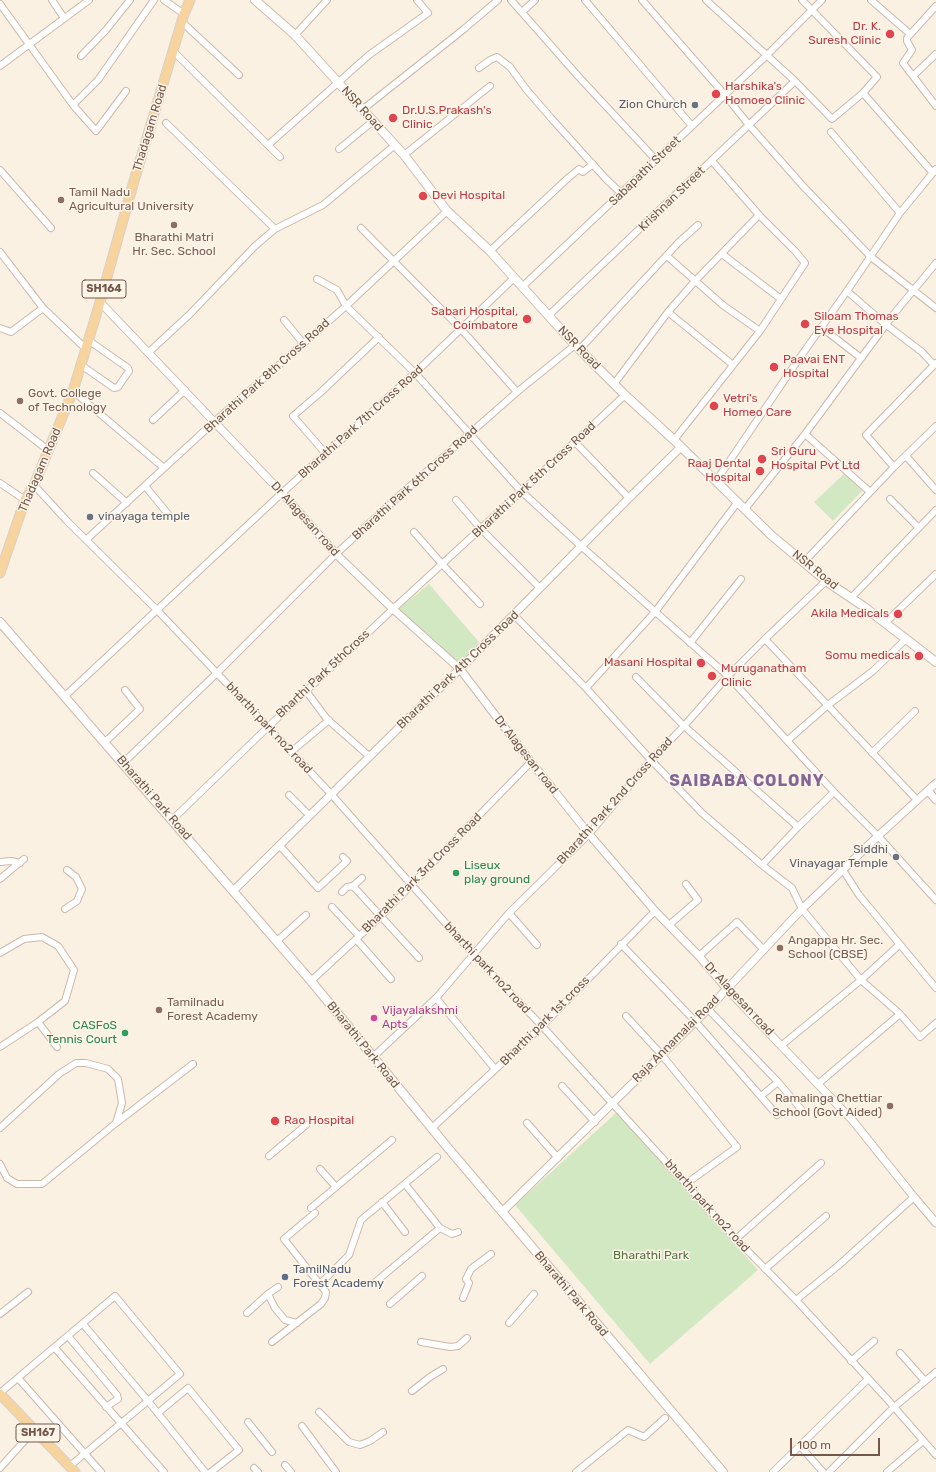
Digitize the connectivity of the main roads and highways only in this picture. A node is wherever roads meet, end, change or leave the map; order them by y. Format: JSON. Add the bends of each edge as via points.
{"nodes":[{"id":1,"x":190,"y":0,"type":"edge"},
{"id":2,"x":255,"y":0,"type":"edge"},
{"id":3,"x":0,"y":573,"type":"edge"},
{"id":4,"x":0,"y":622,"type":"edge"},
{"id":5,"x":936,"y":662,"type":"edge"},
{"id":6,"x":0,"y":1394,"type":"edge"},
{"id":7,"x":73,"y":1469,"type":"edge"},
{"id":8,"x":723,"y":1472,"type":"edge"}],
"edges":[{"from":1,"to":3,"type":"main road","name":"Thadagam Road","number":"SH164","via":[[73,391],[26,500]]},
{"from":2,"to":5,"type":"main road","name":"NSR Road","via":[[295,35],[404,155],[447,211],[490,251],[577,347],[625,395],[771,535],[826,581]]},
{"from":4,"to":8,"type":"main road","name":"Bharathi Park Road","via":[[311,981],[502,1212]]},
{"from":6,"to":7,"type":"main road","number":"SH167"}]}
